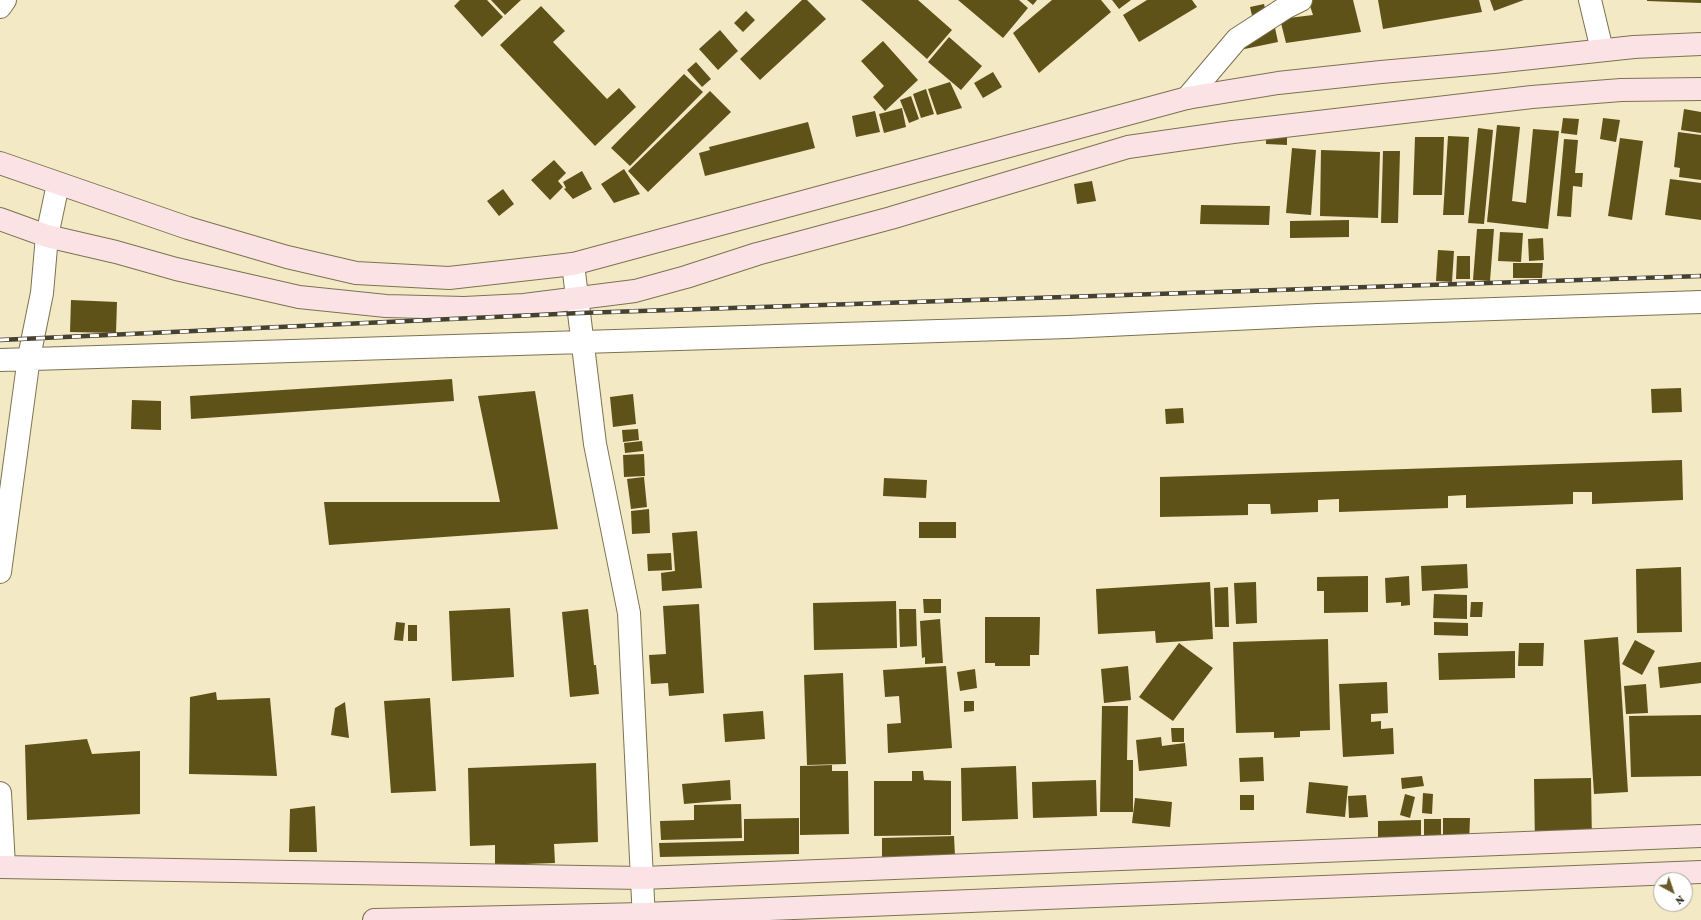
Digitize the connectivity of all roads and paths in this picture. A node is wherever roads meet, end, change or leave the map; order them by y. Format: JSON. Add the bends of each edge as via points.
{"nodes":[{"id":1,"x":5,"y":0,"type":"edge"},
{"id":2,"x":1301,"y":0,"type":"edge"},
{"id":3,"x":1590,"y":0,"type":"edge"},
{"id":4,"x":0,"y":7,"type":"edge"},
{"id":5,"x":1701,"y":44,"type":"edge"},
{"id":6,"x":1602,"y":50,"type":"junction"},
{"id":7,"x":1701,"y":89,"type":"edge"},
{"id":8,"x":1187,"y":98,"type":"junction"},
{"id":9,"x":0,"y":163,"type":"edge"},
{"id":10,"x":58,"y":184,"type":"junction"},
{"id":11,"x":0,"y":219,"type":"edge"},
{"id":12,"x":47,"y":236,"type":"junction"},
{"id":13,"x":573,"y":264,"type":"junction"},
{"id":14,"x":578,"y":299,"type":"junction"},
{"id":15,"x":1701,"y":302,"type":"edge"},
{"id":16,"x":584,"y":341,"type":"junction"},
{"id":17,"x":29,"y":357,"type":"junction"},
{"id":18,"x":0,"y":360,"type":"edge"},
{"id":19,"x":0,"y":572,"type":"edge"},
{"id":20,"x":0,"y":793,"type":"edge"},
{"id":21,"x":1701,"y":836,"type":"edge"},
{"id":22,"x":2,"y":866,"type":"edge"},
{"id":23,"x":1701,"y":872,"type":"edge"},
{"id":24,"x":642,"y":878,"type":"junction"},
{"id":25,"x":643,"y":917,"type":"edge"},
{"id":26,"x":374,"y":920,"type":"edge"}],
"edges":[{"from":1,"to":4,"type":"street"},
{"from":2,"to":8,"type":"street","via":[[1237,39]]},
{"from":3,"to":6,"type":"street"},
{"from":5,"to":6,"type":"street"},
{"from":6,"to":8,"type":"street","via":[[1278,83]]},
{"from":7,"to":14,"type":"street","via":[[1621,90],[1532,97],[1232,132],[1128,147],[892,218],[758,254],[686,278],[635,291]]},
{"from":8,"to":13,"type":"street"},
{"from":9,"to":10,"type":"street"},
{"from":10,"to":12,"type":"street"},
{"from":10,"to":13,"type":"street","via":[[188,228],[287,257],[356,273],[449,278]]},
{"from":11,"to":12,"type":"street"},
{"from":12,"to":14,"type":"street","via":[[299,297],[386,306],[464,308]]},
{"from":12,"to":17,"type":"street","via":[[42,293]]},
{"from":13,"to":14,"type":"street"},
{"from":14,"to":16,"type":"street"},
{"from":15,"to":16,"type":"street","via":[[1061,327]]},
{"from":16,"to":17,"type":"street"},
{"from":16,"to":24,"type":"street","via":[[596,444],[629,613]]},
{"from":17,"to":18,"type":"street"},
{"from":17,"to":19,"type":"street"},
{"from":20,"to":22,"type":"street"},
{"from":21,"to":24,"type":"street"},
{"from":22,"to":24,"type":"street"},
{"from":23,"to":25,"type":"street"},
{"from":24,"to":25,"type":"street"},
{"from":25,"to":26,"type":"street"}]}
